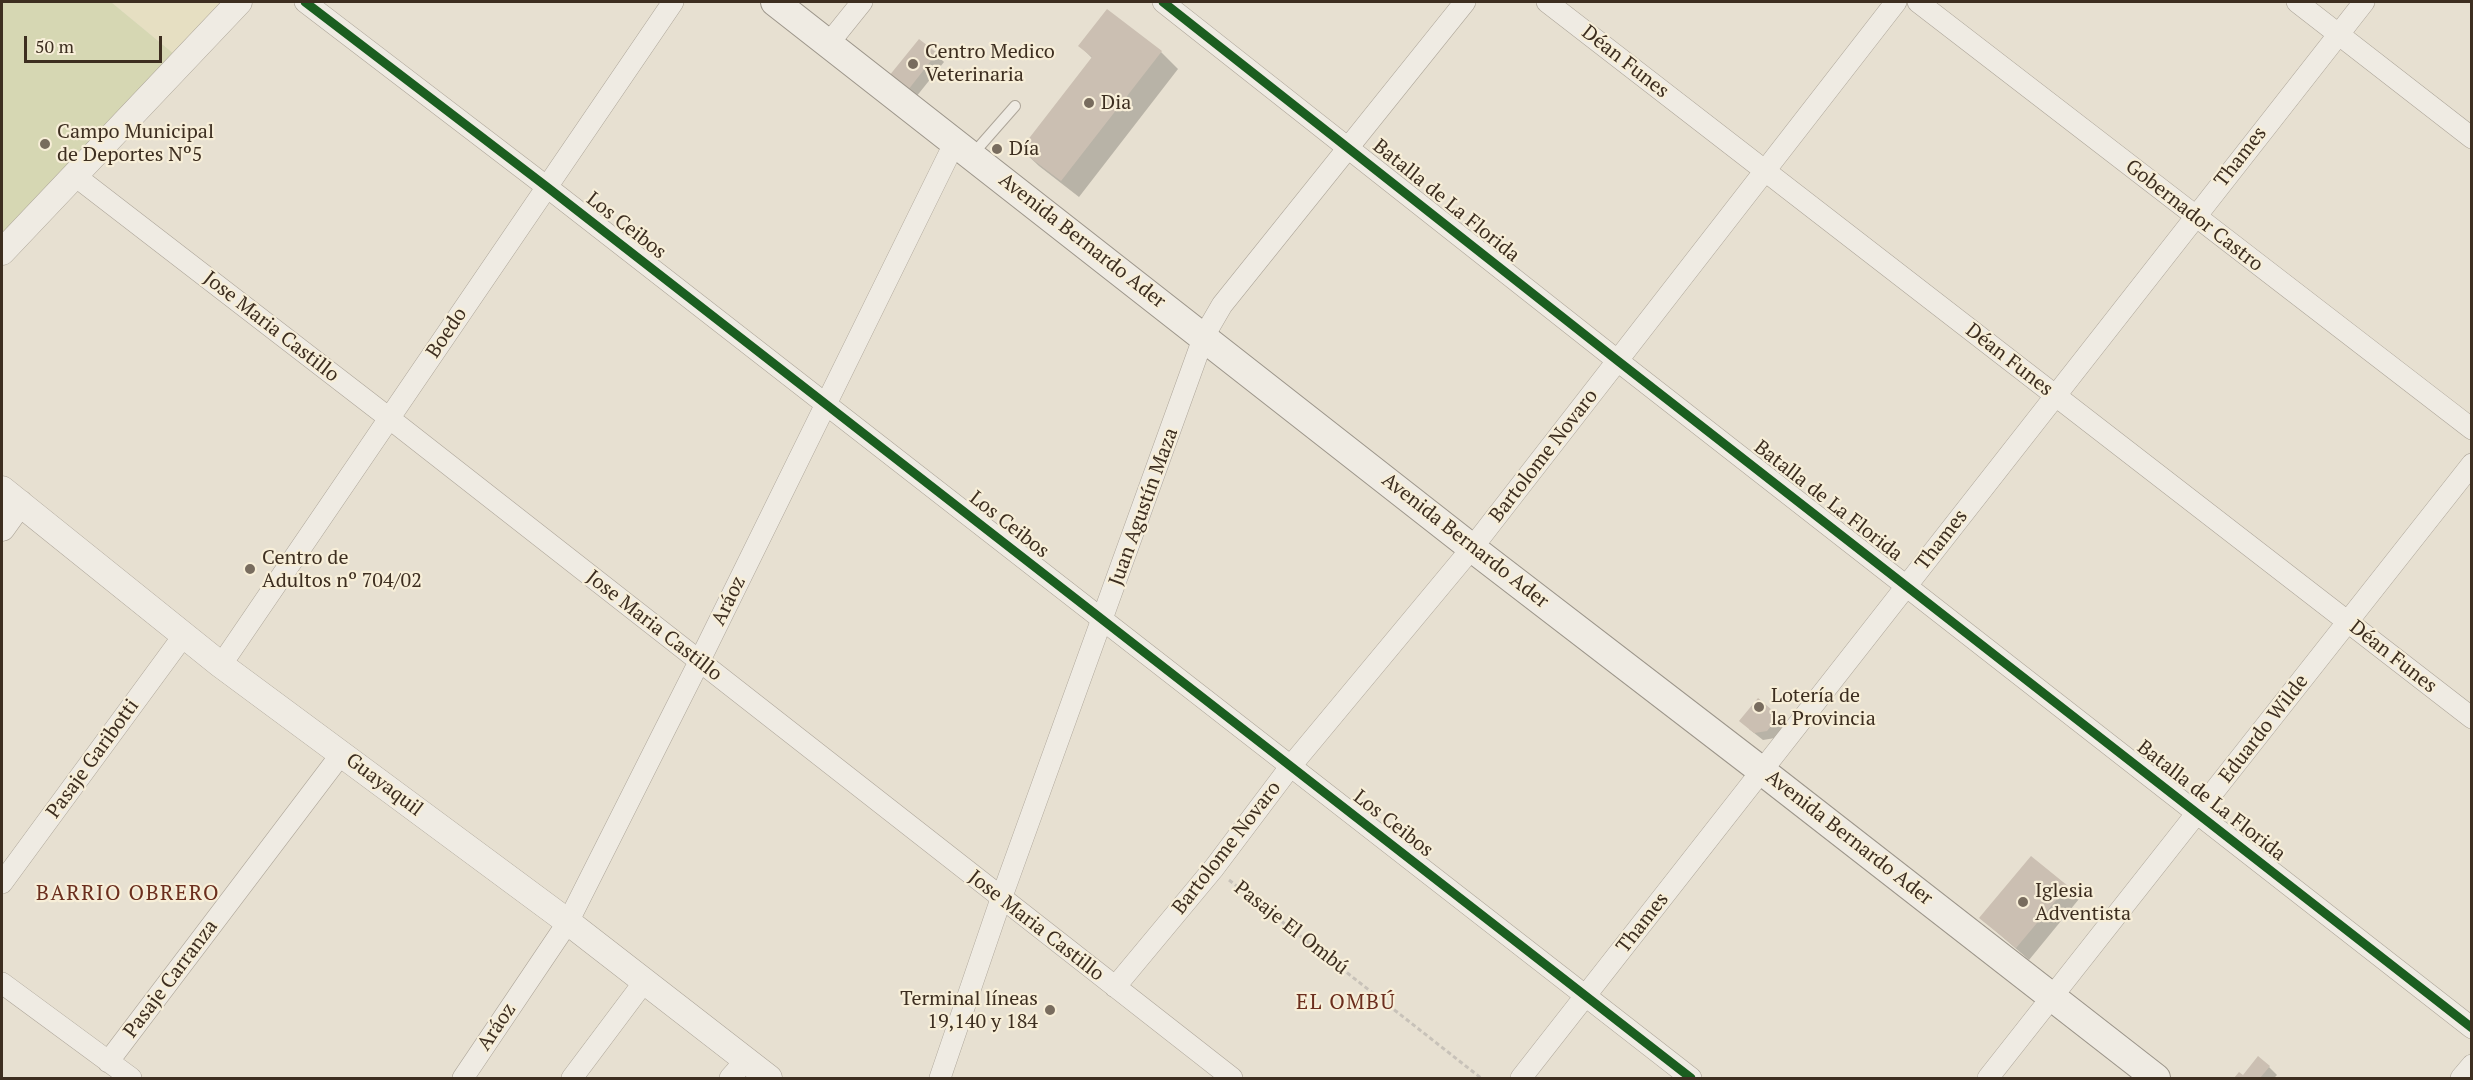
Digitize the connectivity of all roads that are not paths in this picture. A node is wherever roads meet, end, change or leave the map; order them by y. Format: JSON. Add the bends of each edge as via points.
{"nodes":[{"id":1,"x":239,"y":2,"type":"edge"},
{"id":2,"x":305,"y":2,"type":"edge"},
{"id":3,"x":673,"y":2,"type":"edge"},
{"id":4,"x":775,"y":2,"type":"edge"},
{"id":5,"x":862,"y":2,"type":"edge"},
{"id":6,"x":1163,"y":2,"type":"edge"},
{"id":7,"x":1465,"y":2,"type":"edge"},
{"id":8,"x":1547,"y":2,"type":"edge"},
{"id":9,"x":1896,"y":2,"type":"edge"},
{"id":10,"x":1918,"y":2,"type":"edge"},
{"id":11,"x":2297,"y":2,"type":"edge"},
{"id":12,"x":2364,"y":2,"type":"edge"},
{"id":13,"x":2338,"y":33,"type":"junction"},
{"id":14,"x":829,"y":43,"type":"junction"},
{"id":15,"x":1015,"y":106,"type":"dead end"},
{"id":16,"x":2472,"y":138,"type":"edge"},
{"id":17,"x":1349,"y":147,"type":"junction"},
{"id":18,"x":963,"y":148,"type":"junction"},
{"id":19,"x":1765,"y":170,"type":"junction"},
{"id":20,"x":74,"y":175,"type":"junction"},
{"id":21,"x":547,"y":187,"type":"junction"},
{"id":22,"x":2195,"y":216,"type":"junction"},
{"id":23,"x":2,"y":252,"type":"edge"},
{"id":24,"x":1204,"y":336,"type":"junction"},
{"id":25,"x":1618,"y":361,"type":"junction"},
{"id":26,"x":2055,"y":395,"type":"junction"},
{"id":27,"x":825,"y":405,"type":"junction"},
{"id":28,"x":389,"y":418,"type":"junction"},
{"id":29,"x":2472,"y":429,"type":"edge"},
{"id":30,"x":2472,"y":464,"type":"edge"},
{"id":31,"x":11,"y":496,"type":"edge"},
{"id":32,"x":2,"y":528,"type":"edge"},
{"id":33,"x":1472,"y":548,"type":"junction"},
{"id":34,"x":1907,"y":585,"type":"junction"},
{"id":35,"x":1103,"y":621,"type":"junction"},
{"id":36,"x":2348,"y":622,"type":"junction"},
{"id":37,"x":184,"y":635,"type":"junction"},
{"id":38,"x":699,"y":662,"type":"junction"},
{"id":39,"x":221,"y":665,"type":"junction"},
{"id":40,"x":2472,"y":718,"type":"edge"},
{"id":41,"x":342,"y":753,"type":"junction"},
{"id":42,"x":1290,"y":766,"type":"junction"},
{"id":43,"x":1762,"y":771,"type":"junction"},
{"id":44,"x":2197,"y":813,"type":"junction"},
{"id":45,"x":2,"y":884,"type":"edge"},
{"id":46,"x":1001,"y":899,"type":"junction"},
{"id":47,"x":568,"y":922,"type":"junction"},
{"id":48,"x":644,"y":982,"type":"junction"},
{"id":49,"x":2,"y":983,"type":"edge"},
{"id":50,"x":1115,"y":987,"type":"junction"},
{"id":51,"x":1586,"y":996,"type":"junction"},
{"id":52,"x":2053,"y":997,"type":"junction"},
{"id":53,"x":2472,"y":1028,"type":"edge"},
{"id":54,"x":108,"y":1062,"type":"junction"},
{"id":55,"x":2472,"y":1065,"type":"edge"},
{"id":56,"x":737,"y":1070,"type":"edge"},
{"id":57,"x":131,"y":1078,"type":"edge"},
{"id":58,"x":463,"y":1078,"type":"edge"},
{"id":59,"x":572,"y":1078,"type":"edge"},
{"id":60,"x":769,"y":1078,"type":"edge"},
{"id":61,"x":940,"y":1078,"type":"edge"},
{"id":62,"x":1232,"y":1078,"type":"edge"},
{"id":63,"x":1521,"y":1078,"type":"edge"},
{"id":64,"x":1691,"y":1078,"type":"edge"},
{"id":65,"x":1988,"y":1078,"type":"edge"},
{"id":66,"x":2156,"y":1078,"type":"edge"},
{"id":67,"x":2461,"y":1078,"type":"edge"}],
"edges":[{"from":1,"to":20,"type":"street"},
{"from":2,"to":21,"type":"street","name":"Los Ceibos"},
{"from":3,"to":21,"type":"street","name":"Boedo"},
{"from":4,"to":14,"type":"main road","name":"Avenida Bernardo Ader"},
{"from":5,"to":14,"type":"street"},
{"from":6,"to":17,"type":"street","name":"Batalla de La Florida"},
{"from":7,"to":17,"type":"street","name":"Juan Agustín Maza"},
{"from":8,"to":19,"type":"street","name":"Déan Funes"},
{"from":9,"to":19,"type":"street","name":"Bartolome Novaro"},
{"from":10,"to":22,"type":"street","name":"Gobernador Castro"},
{"from":11,"to":13,"type":"street"},
{"from":12,"to":13,"type":"street","name":"Thames"},
{"from":13,"to":16,"type":"street"},
{"from":13,"to":22,"type":"street","name":"Thames"},
{"from":14,"to":18,"type":"main road","name":"Avenida Bernardo Ader"},
{"from":15,"to":18,"type":"lane"},
{"from":17,"to":24,"type":"street","name":"Juan Agustín Maza","via":[[1222,304]]},
{"from":17,"to":25,"type":"street","name":"Batalla de La Florida"},
{"from":18,"to":24,"type":"main road","name":"Avenida Bernardo Ader"},
{"from":18,"to":27,"type":"street","name":"Aráoz"},
{"from":19,"to":25,"type":"street","name":"Bartolome Novaro"},
{"from":19,"to":26,"type":"street","name":"Déan Funes"},
{"from":20,"to":23,"type":"street"},
{"from":20,"to":28,"type":"street","name":"Jose Maria Castillo"},
{"from":21,"to":27,"type":"street","name":"Los Ceibos"},
{"from":21,"to":28,"type":"street","name":"Boedo"},
{"from":22,"to":26,"type":"street","name":"Thames"},
{"from":22,"to":29,"type":"street","name":"Gobernador Castro"},
{"from":24,"to":33,"type":"main road","name":"Avenida Bernardo Ader"},
{"from":24,"to":35,"type":"street","name":"Juan Agustín Maza"},
{"from":25,"to":33,"type":"street","name":"Bartolome Novaro"},
{"from":25,"to":34,"type":"street","name":"Batalla de La Florida"},
{"from":26,"to":34,"type":"street","name":"Thames"},
{"from":26,"to":36,"type":"street","name":"Déan Funes"},
{"from":27,"to":35,"type":"street","name":"Los Ceibos"},
{"from":27,"to":38,"type":"street","name":"Aráoz"},
{"from":28,"to":38,"type":"street","name":"Jose Maria Castillo"},
{"from":28,"to":39,"type":"street","name":"Boedo"},
{"from":30,"to":36,"type":"street","name":"Eduardo Wilde"},
{"from":31,"to":32,"type":"street"},
{"from":31,"to":37,"type":"street","name":"Guayaquil"},
{"from":33,"to":42,"type":"street","name":"Bartolome Novaro"},
{"from":33,"to":43,"type":"main road","name":"Avenida Bernardo Ader"},
{"from":34,"to":43,"type":"street","name":"Thames"},
{"from":34,"to":44,"type":"street","name":"Batalla de La Florida"},
{"from":35,"to":42,"type":"street","name":"Los Ceibos"},
{"from":35,"to":46,"type":"street","name":"Juan Agustín Maza"},
{"from":36,"to":40,"type":"street","name":"Déan Funes"},
{"from":36,"to":44,"type":"street","name":"Eduardo Wilde"},
{"from":37,"to":39,"type":"street","name":"Guayaquil"},
{"from":37,"to":45,"type":"street","name":"Pasaje Garibotti"},
{"from":38,"to":46,"type":"street","name":"Jose Maria Castillo"},
{"from":38,"to":47,"type":"street","name":"Aráoz"},
{"from":39,"to":41,"type":"street","name":"Guayaquil"},
{"from":41,"to":47,"type":"street","name":"Guayaquil"},
{"from":41,"to":54,"type":"street","name":"Pasaje Carranza"},
{"from":42,"to":50,"type":"street","name":"Bartolome Novaro","via":[[1214,868]]},
{"from":42,"to":51,"type":"street","name":"Los Ceibos"},
{"from":43,"to":51,"type":"street","name":"Thames"},
{"from":43,"to":52,"type":"main road","name":"Avenida Bernardo Ader"},
{"from":44,"to":52,"type":"street","name":"Eduardo Wilde"},
{"from":44,"to":53,"type":"street","name":"Batalla de La Florida"},
{"from":46,"to":50,"type":"street","name":"Jose Maria Castillo"},
{"from":46,"to":61,"type":"street","name":"Juan Agustín Maza"},
{"from":47,"to":48,"type":"street","name":"Guayaquil"},
{"from":47,"to":58,"type":"street","name":"Aráoz"},
{"from":48,"to":56,"type":"street","name":"Guayaquil"},
{"from":48,"to":59,"type":"street"},
{"from":49,"to":54,"type":"street"},
{"from":50,"to":62,"type":"street","name":"Jose Maria Castillo"},
{"from":51,"to":63,"type":"street","name":"Thames"},
{"from":51,"to":64,"type":"street","name":"Los Ceibos"},
{"from":52,"to":65,"type":"street","name":"Eduardo Wilde"},
{"from":52,"to":66,"type":"main road","name":"Avenida Bernardo Ader"},
{"from":54,"to":57,"type":"street"},
{"from":55,"to":67,"type":"street"},
{"from":56,"to":60,"type":"street","name":"Guayaquil"}]}
